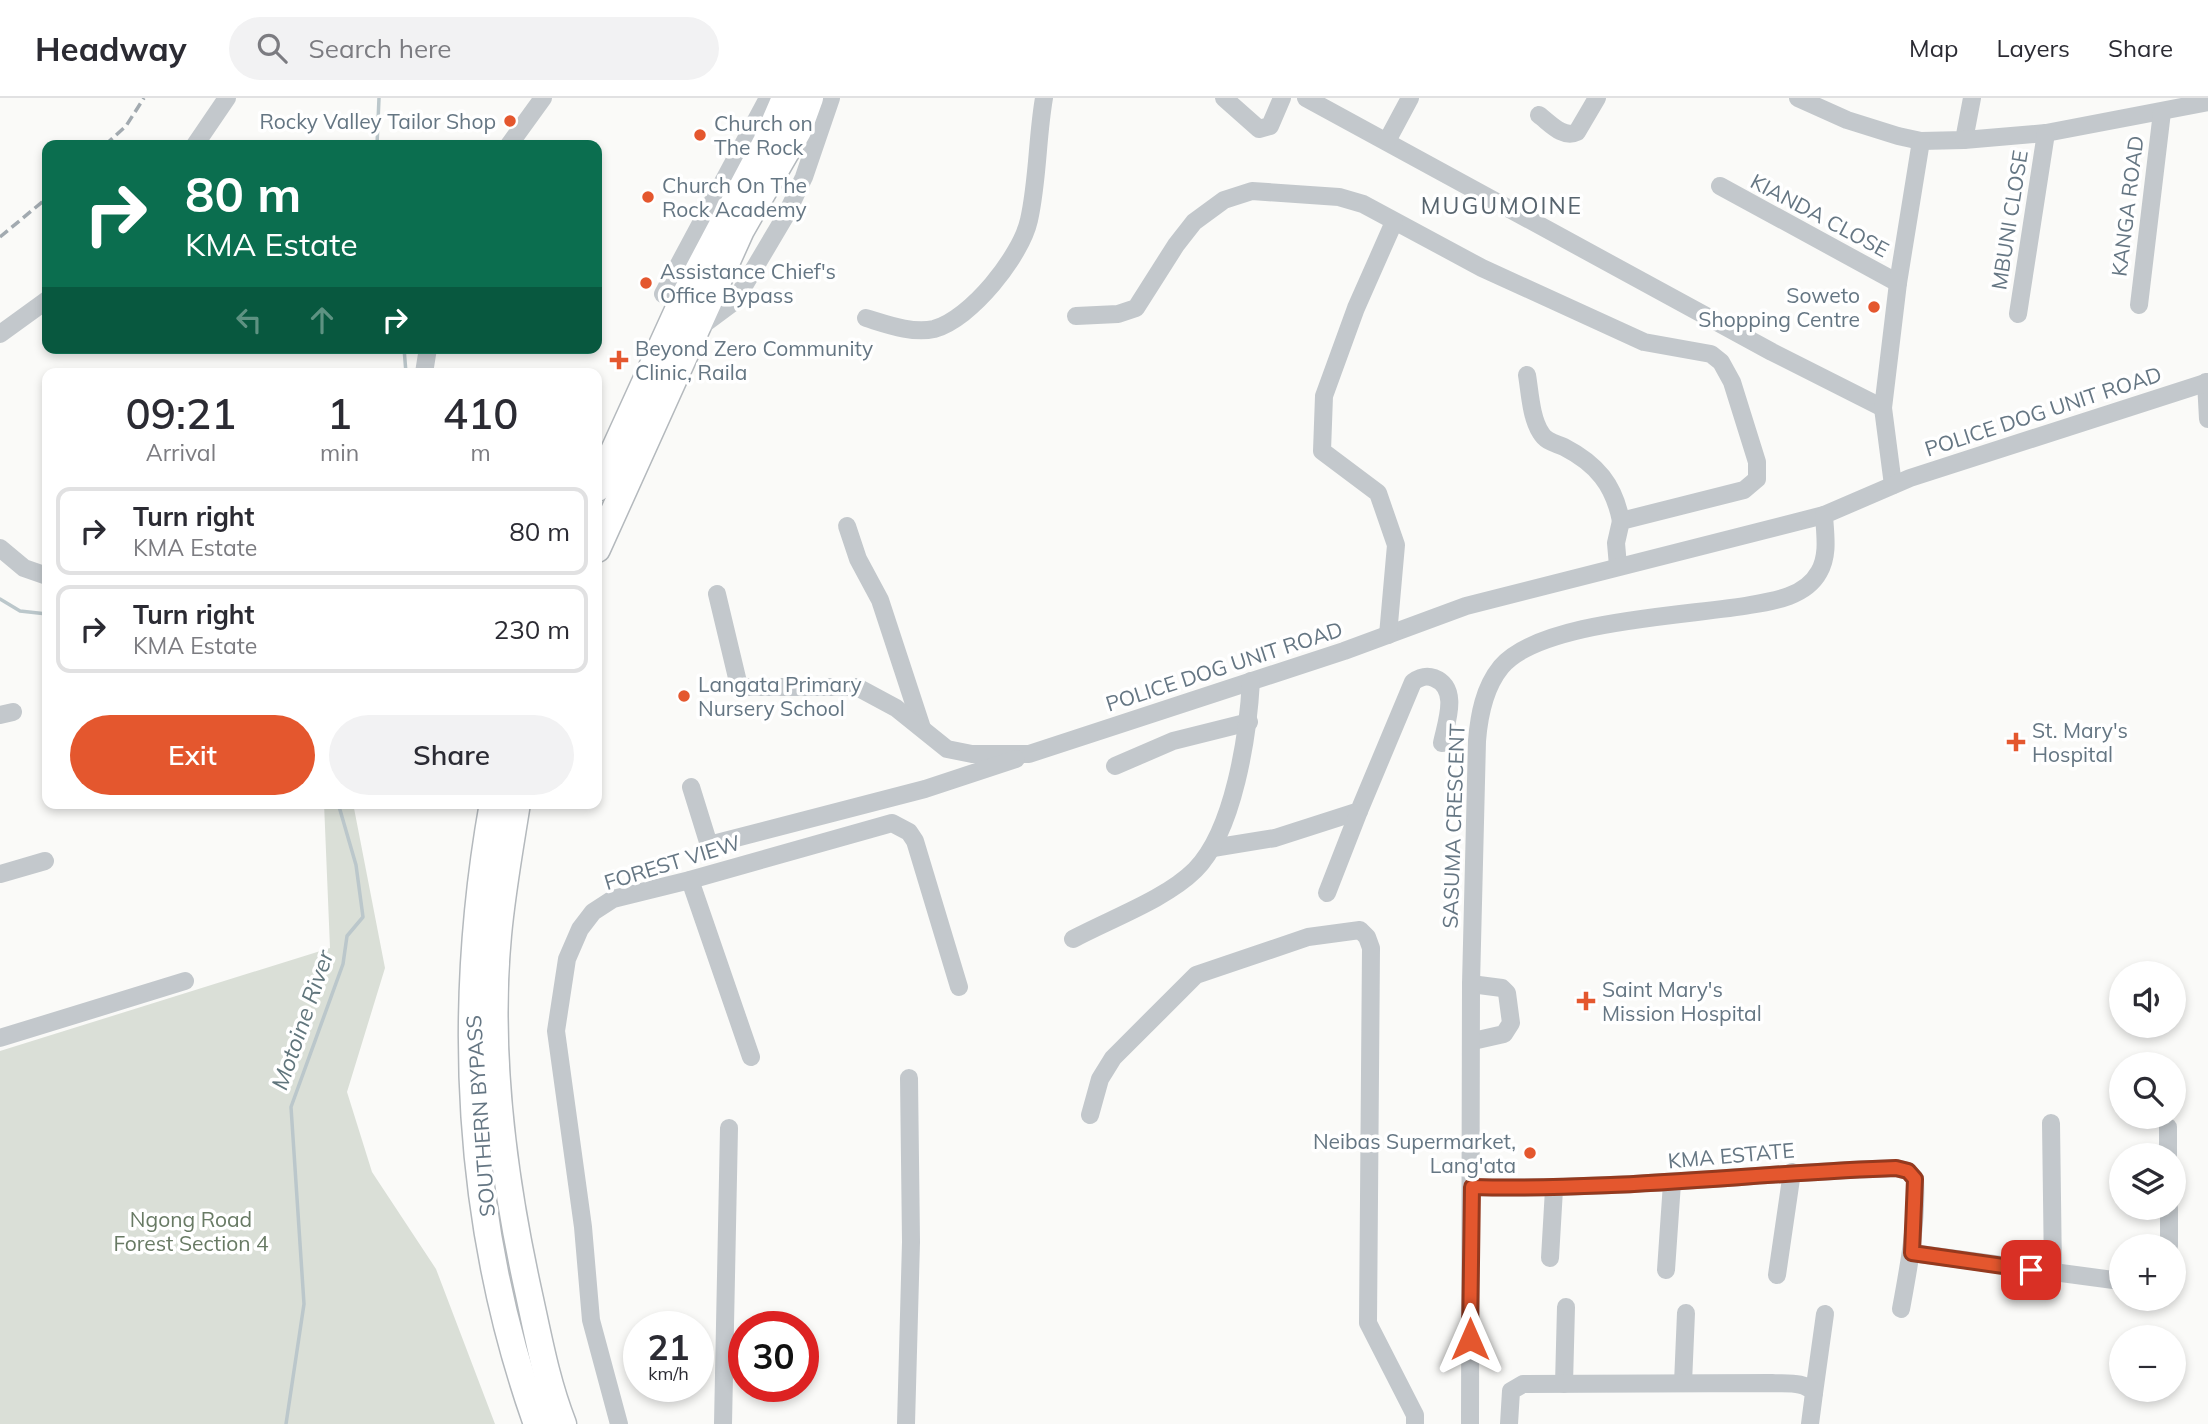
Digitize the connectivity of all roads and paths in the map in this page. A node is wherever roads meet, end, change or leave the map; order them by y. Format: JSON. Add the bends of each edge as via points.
{"nodes":[{"id":1,"x":227,"y":98,"type":"edge"},
{"id":2,"x":543,"y":98,"type":"edge"},
{"id":3,"x":768,"y":98,"type":"edge"},
{"id":4,"x":785,"y":98,"type":"edge"},
{"id":5,"x":810,"y":98,"type":"edge"},
{"id":6,"x":831,"y":98,"type":"edge"},
{"id":7,"x":1044,"y":98,"type":"edge"},
{"id":8,"x":1224,"y":98,"type":"edge"},
{"id":9,"x":1282,"y":98,"type":"edge"},
{"id":10,"x":1306,"y":98,"type":"edge"},
{"id":11,"x":1410,"y":98,"type":"edge"},
{"id":12,"x":1597,"y":98,"type":"edge"},
{"id":13,"x":1798,"y":98,"type":"edge"},
{"id":14,"x":1972,"y":98,"type":"edge"},
{"id":15,"x":2208,"y":102,"type":"edge"},
{"id":16,"x":2162,"y":112,"type":"junction"},
{"id":17,"x":1539,"y":114,"type":"dead end"},
{"id":18,"x":2046,"y":133,"type":"junction"},
{"id":19,"x":198,"y":140,"type":"edge"},
{"id":20,"x":513,"y":140,"type":"edge"},
{"id":21,"x":1387,"y":141,"type":"junction"},
{"id":22,"x":1921,"y":141,"type":"junction"},
{"id":23,"x":1964,"y":141,"type":"junction"},
{"id":24,"x":1720,"y":187,"type":"dead end"},
{"id":25,"x":1394,"y":222,"type":"junction"},
{"id":26,"x":1898,"y":283,"type":"junction"},
{"id":27,"x":663,"y":294,"type":"dead end"},
{"id":28,"x":42,"y":304,"type":"edge"},
{"id":29,"x":2139,"y":305,"type":"dead end"},
{"id":30,"x":2018,"y":314,"type":"dead end"},
{"id":31,"x":1076,"y":316,"type":"dead end"},
{"id":32,"x":866,"y":318,"type":"dead end"},
{"id":33,"x":696,"y":330,"type":"junction"},
{"id":34,"x":0,"y":334,"type":"edge"},
{"id":35,"x":1527,"y":375,"type":"dead end"},
{"id":36,"x":2207,"y":382,"type":"edge"},
{"id":37,"x":1883,"y":408,"type":"junction"},
{"id":38,"x":2208,"y":419,"type":"edge"},
{"id":39,"x":602,"y":477,"type":"edge"},
{"id":40,"x":1893,"y":485,"type":"junction"},
{"id":41,"x":1824,"y":515,"type":"junction"},
{"id":42,"x":1621,"y":521,"type":"junction"},
{"id":43,"x":847,"y":526,"type":"dead end"},
{"id":44,"x":602,"y":538,"type":"edge"},
{"id":45,"x":0,"y":548,"type":"edge"},
{"id":46,"x":1618,"y":566,"type":"junction"},
{"id":47,"x":42,"y":574,"type":"edge"},
{"id":48,"x":717,"y":594,"type":"dead end"},
{"id":49,"x":1388,"y":635,"type":"junction"},
{"id":50,"x":1251,"y":681,"type":"junction"},
{"id":51,"x":1249,"y":722,"type":"junction"},
{"id":52,"x":923,"y":731,"type":"junction"},
{"id":53,"x":1442,"y":743,"type":"dead end"},
{"id":54,"x":1029,"y":754,"type":"junction"},
{"id":55,"x":1115,"y":766,"type":"dead end"},
{"id":56,"x":691,"y":787,"type":"dead end"},
{"id":57,"x":493,"y":809,"type":"edge"},
{"id":58,"x":516,"y":809,"type":"edge"},
{"id":59,"x":1359,"y":811,"type":"junction"},
{"id":60,"x":1213,"y":848,"type":"junction"},
{"id":61,"x":45,"y":861,"type":"dead end"},
{"id":62,"x":0,"y":874,"type":"edge"},
{"id":63,"x":690,"y":880,"type":"junction"},
{"id":64,"x":1327,"y":893,"type":"dead end"},
{"id":65,"x":1073,"y":939,"type":"dead end"},
{"id":66,"x":185,"y":981,"type":"dead end"},
{"id":67,"x":1471,"y":984,"type":"junction"},
{"id":68,"x":958,"y":987,"type":"dead end"},
{"id":69,"x":0,"y":1038,"type":"edge"},
{"id":70,"x":1473,"y":1041,"type":"junction"},
{"id":71,"x":751,"y":1057,"type":"dead end"},
{"id":72,"x":909,"y":1078,"type":"dead end"},
{"id":73,"x":1090,"y":1115,"type":"dead end"},
{"id":74,"x":2051,"y":1123,"type":"dead end"},
{"id":75,"x":729,"y":1128,"type":"dead end"},
{"id":76,"x":1792,"y":1172,"type":"junction"},
{"id":77,"x":1672,"y":1182,"type":"junction"},
{"id":78,"x":1472,"y":1187,"type":"junction"},
{"id":79,"x":1554,"y":1189,"type":"junction"},
{"id":80,"x":1912,"y":1253,"type":"junction"},
{"id":81,"x":1550,"y":1258,"type":"dead end"},
{"id":82,"x":1666,"y":1270,"type":"dead end"},
{"id":83,"x":2053,"y":1273,"type":"junction"},
{"id":84,"x":1777,"y":1275,"type":"dead end"},
{"id":85,"x":2109,"y":1280,"type":"edge"},
{"id":86,"x":1566,"y":1307,"type":"dead end"},
{"id":87,"x":1901,"y":1309,"type":"dead end"},
{"id":88,"x":1686,"y":1313,"type":"dead end"},
{"id":89,"x":1825,"y":1314,"type":"dead end"},
{"id":90,"x":1683,"y":1383,"type":"junction"},
{"id":91,"x":1563,"y":1384,"type":"junction"},
{"id":92,"x":1814,"y":1393,"type":"junction"},
{"id":93,"x":537,"y":1424,"type":"edge"},
{"id":94,"x":563,"y":1424,"type":"edge"},
{"id":95,"x":619,"y":1424,"type":"edge"},
{"id":96,"x":723,"y":1424,"type":"edge"},
{"id":97,"x":906,"y":1424,"type":"edge"},
{"id":98,"x":1415,"y":1424,"type":"edge"},
{"id":99,"x":1470,"y":1424,"type":"edge"},
{"id":100,"x":1508,"y":1424,"type":"edge"},
{"id":101,"x":1810,"y":1424,"type":"edge"}],
"edges":[{"from":1,"to":19,"type":"street"},
{"from":2,"to":20,"type":"street"},
{"from":3,"to":27,"type":"street"},
{"from":4,"to":39,"type":"highway","via":[[684,297]]},
{"from":5,"to":33,"type":"highway","via":[[798,131],[741,230]]},
{"from":6,"to":33,"type":"street","via":[[795,197],[742,292]]},
{"from":7,"to":32,"type":"street","via":[[1029,221],[1018,247],[989,287],[964,313],[932,329]]},
{"from":8,"to":9,"type":"street","via":[[1259,129],[1270,126]]},
{"from":10,"to":21,"type":"street"},
{"from":11,"to":21,"type":"street"},
{"from":12,"to":17,"type":"street","via":[[1571,135]]},
{"from":13,"to":22,"type":"street","name":"KANGA ROAD","via":[[1847,120]]},
{"from":14,"to":23,"type":"street"},
{"from":15,"to":16,"type":"street","name":"KANGA ROAD"},
{"from":16,"to":18,"type":"street","name":"KANGA ROAD"},
{"from":16,"to":29,"type":"street","name":"KANGA ROAD"},
{"from":18,"to":23,"type":"street","name":"KANGA ROAD"},
{"from":18,"to":30,"type":"street","name":"MBUNI CLOSE"},
{"from":21,"to":37,"type":"street"},
{"from":22,"to":23,"type":"street","name":"KANGA ROAD"},
{"from":22,"to":26,"type":"street"},
{"from":24,"to":26,"type":"street","name":"KIANDA CLOSE"},
{"from":25,"to":31,"type":"street","via":[[1363,204],[1339,197],[1252,191],[1224,200],[1194,222],[1136,307],[1118,314]]},
{"from":25,"to":42,"type":"street","via":[[1644,342],[1711,354],[1721,362],[1732,382],[1757,461],[1757,480],[1744,490]]},
{"from":25,"to":49,"type":"street","via":[[1324,396],[1322,451],[1378,493],[1396,545]]},
{"from":26,"to":37,"type":"street"},
{"from":28,"to":34,"type":"street"},
{"from":33,"to":44,"type":"highway"},
{"from":35,"to":42,"type":"street","via":[[1543,437],[1594,467],[1608,482]]},
{"from":36,"to":38,"type":"street"},
{"from":36,"to":40,"type":"street","name":"POLICE DOG UNIT ROAD"},
{"from":37,"to":40,"type":"street"},
{"from":40,"to":41,"type":"street"},
{"from":41,"to":46,"type":"street","name":"POLICE DOG UNIT ROAD"},
{"from":41,"to":67,"type":"street","name":"SASUMA CRESCENT","via":[[1826,551],[1819,573],[1801,592],[1774,601],[1544,639],[1524,647],[1502,666],[1486,692],[1478,718]]},
{"from":42,"to":46,"type":"street","via":[[1616,543]]},
{"from":43,"to":52,"type":"street","via":[[880,600]]},
{"from":45,"to":47,"type":"street","via":[[24,568]]},
{"from":46,"to":49,"type":"street","name":"POLICE DOG UNIT ROAD","via":[[1466,606]]},
{"from":48,"to":52,"type":"street","name":"POLICE DOG UNIT ROAD","via":[[743,687],[857,687],[896,708]]},
{"from":49,"to":50,"type":"street","name":"POLICE DOG UNIT ROAD"},
{"from":50,"to":51,"type":"street"},
{"from":50,"to":54,"type":"street","name":"POLICE DOG UNIT ROAD"},
{"from":51,"to":55,"type":"street","via":[[1173,741]]},
{"from":51,"to":60,"type":"street","via":[[1238,774]]},
{"from":52,"to":54,"type":"street","name":"POLICE DOG UNIT ROAD","via":[[958,752]]},
{"from":53,"to":59,"type":"street","via":[[1450,698],[1446,686],[1437,679],[1419,678],[1413,682]]},
{"from":54,"to":56,"type":"street","via":[[925,789],[709,845]]},
{"from":57,"to":93,"type":"highway","name":"SOUTHERN BYPASS","via":[[474,931],[471,1057],[491,1246],[510,1338]]},
{"from":58,"to":94,"type":"highway","name":"SOUTHERN BYPASS","via":[[498,935],[495,1000],[501,1107],[517,1237],[538,1338]]},
{"from":59,"to":60,"type":"street","via":[[1275,838]]},
{"from":59,"to":64,"type":"street"},
{"from":60,"to":65,"type":"street","via":[[1177,884]]},
{"from":61,"to":62,"type":"street"},
{"from":63,"to":68,"type":"street","name":"FOREST VIEW","via":[[881,824],[901,825],[915,841]]},
{"from":63,"to":71,"type":"street"},
{"from":63,"to":95,"type":"street","name":"FOREST VIEW","via":[[613,899],[593,912],[567,959],[557,1013],[591,1320]]},
{"from":66,"to":69,"type":"street"},
{"from":67,"to":70,"type":"street","name":"SASUMA CRESCENT"},
{"from":67,"to":70,"type":"street","via":[[1502,988],[1507,993],[1511,1023],[1504,1034]]},
{"from":70,"to":78,"type":"street","name":"SASUMA CRESCENT"},
{"from":72,"to":97,"type":"street"},
{"from":73,"to":98,"type":"street","via":[[1100,1079],[1113,1058],[1196,975],[1308,937],[1360,930],[1371,948],[1368,1323],[1415,1415]]},
{"from":74,"to":83,"type":"street"},
{"from":75,"to":96,"type":"street"},
{"from":76,"to":77,"type":"street","name":"KMA ESTATE"},
{"from":76,"to":80,"type":"street","name":"KMA ESTATE","via":[[1908,1171],[1915,1179],[1916,1196]]},
{"from":76,"to":84,"type":"street"},
{"from":77,"to":79,"type":"street","name":"KMA ESTATE"},
{"from":77,"to":82,"type":"street"},
{"from":78,"to":79,"type":"street","name":"KMA ESTATE"},
{"from":78,"to":99,"type":"street","name":"SASUMA CRESCENT"},
{"from":79,"to":81,"type":"street"},
{"from":80,"to":83,"type":"street"},
{"from":80,"to":87,"type":"street","name":"KMA ESTATE"},
{"from":83,"to":85,"type":"street"},
{"from":86,"to":91,"type":"street"},
{"from":88,"to":90,"type":"street"},
{"from":89,"to":92,"type":"street"},
{"from":90,"to":91,"type":"street"},
{"from":90,"to":92,"type":"street","via":[[1799,1384]]},
{"from":91,"to":100,"type":"street","via":[[1516,1387],[1509,1398]]},
{"from":92,"to":101,"type":"street"}]}
